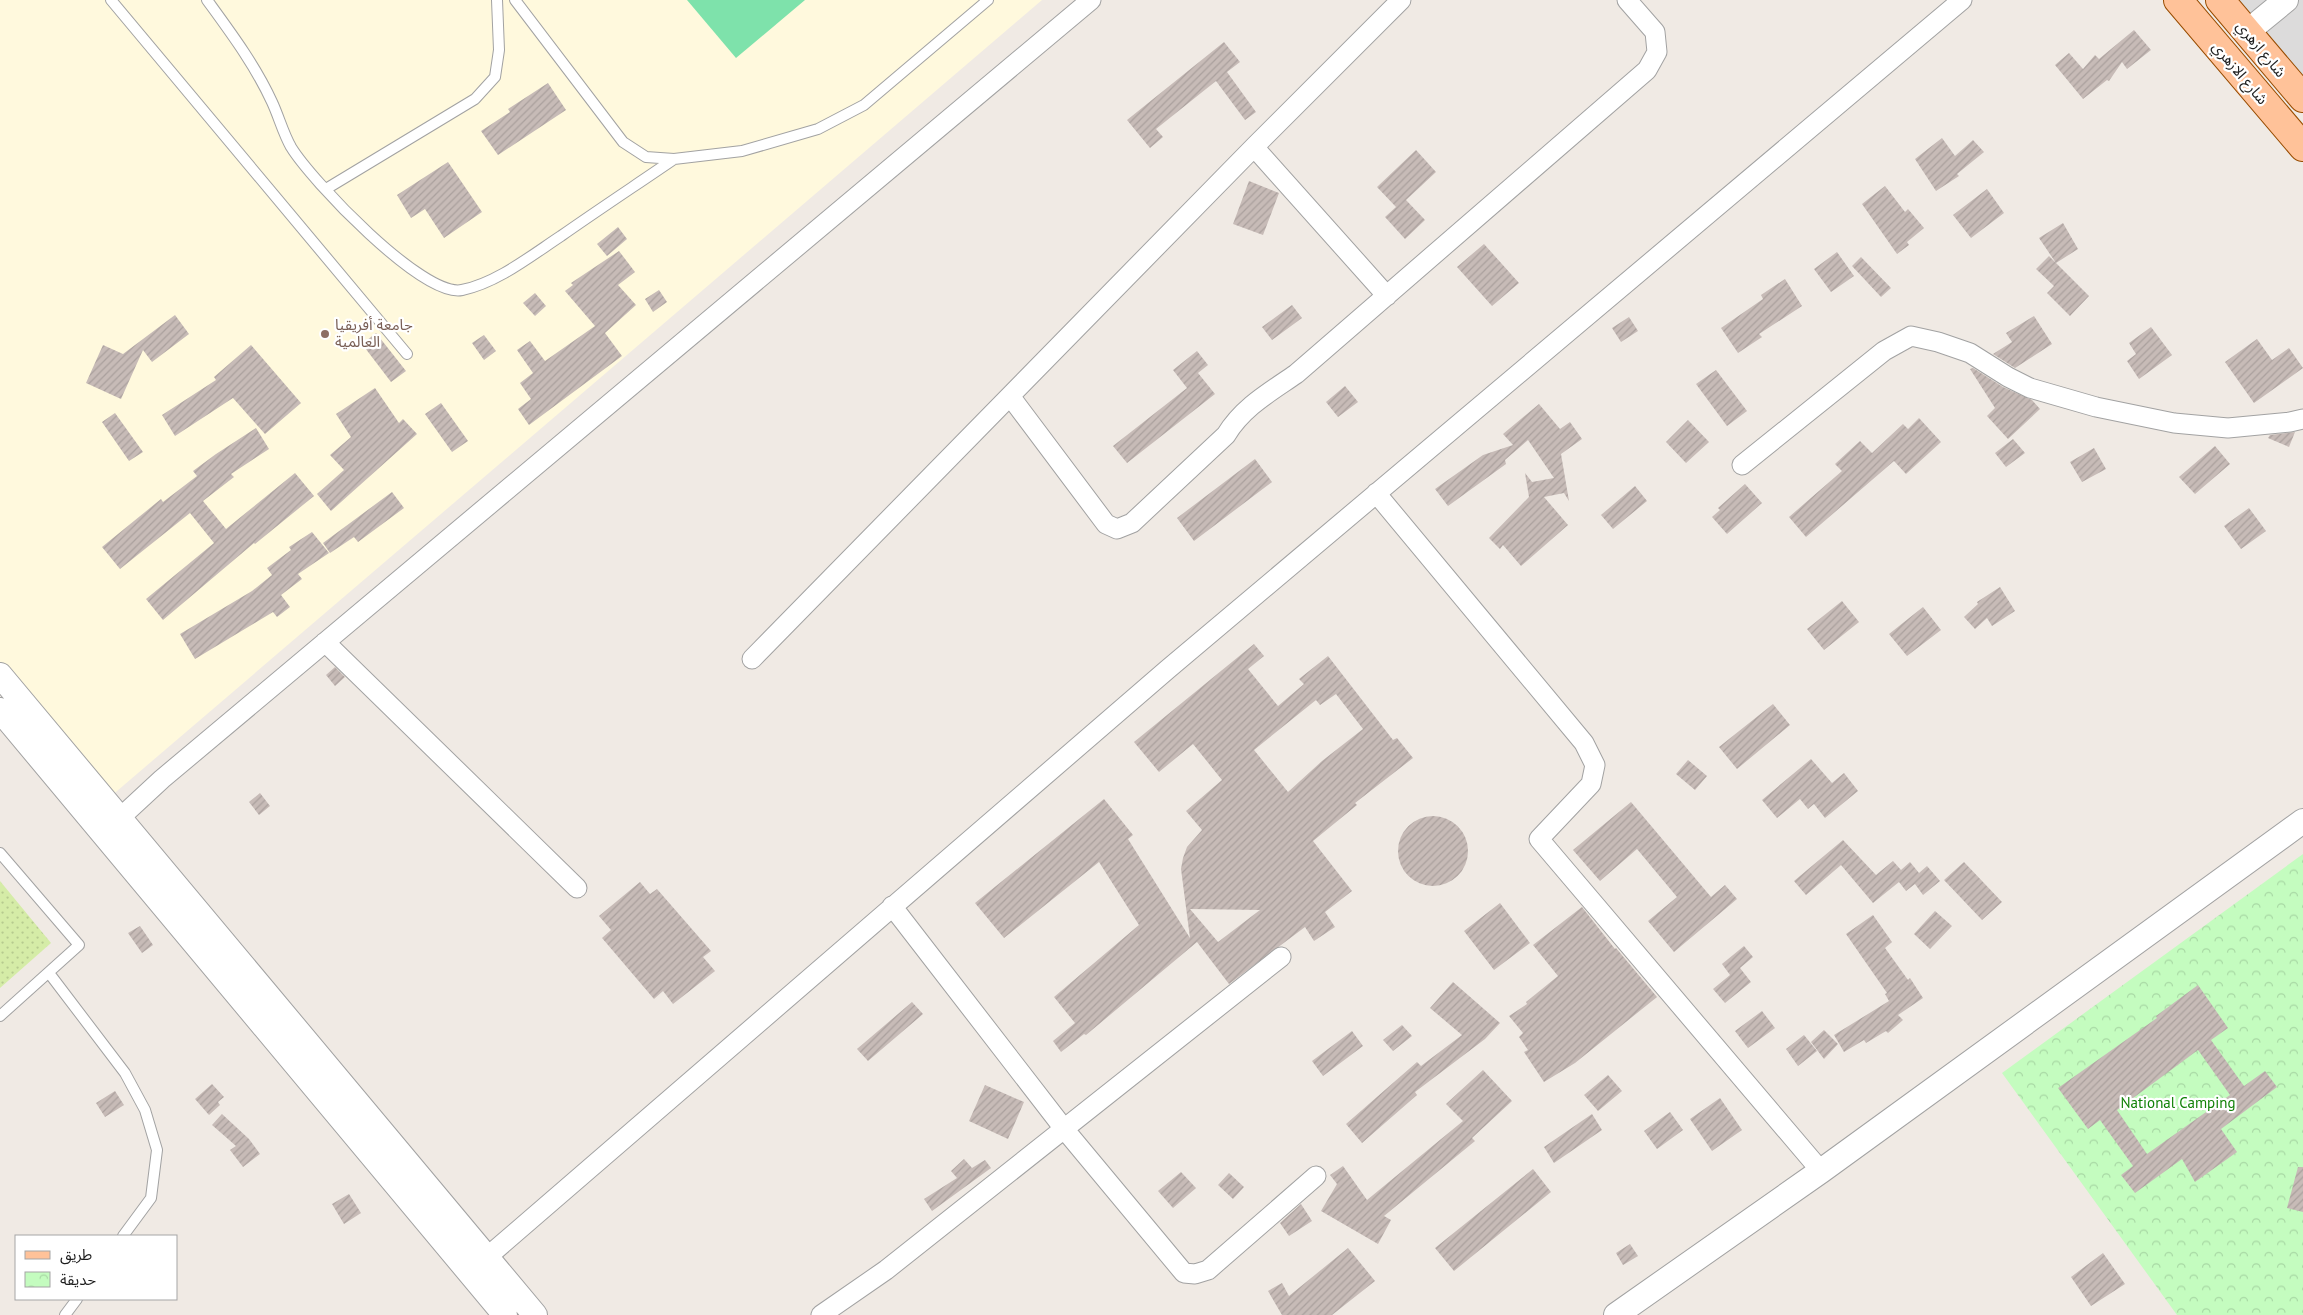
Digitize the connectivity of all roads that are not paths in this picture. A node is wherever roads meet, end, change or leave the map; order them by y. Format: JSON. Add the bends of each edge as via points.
{"nodes":[{"id":1,"x":111,"y":0,"type":"edge"},
{"id":2,"x":207,"y":0,"type":"edge"},
{"id":3,"x":497,"y":0,"type":"edge"},
{"id":4,"x":515,"y":0,"type":"edge"},
{"id":5,"x":988,"y":0,"type":"edge"},
{"id":6,"x":1091,"y":0,"type":"edge"},
{"id":7,"x":1400,"y":0,"type":"edge"},
{"id":8,"x":1628,"y":0,"type":"edge"},
{"id":9,"x":1962,"y":0,"type":"edge"},
{"id":10,"x":2178,"y":0,"type":"edge"},
{"id":11,"x":2220,"y":0,"type":"edge"},
{"id":12,"x":2286,"y":0,"type":"edge"},
{"id":13,"x":2247,"y":32,"type":"junction"},
{"id":14,"x":2303,"y":98,"type":"edge"},
{"id":15,"x":1254,"y":147,"type":"junction"},
{"id":16,"x":2303,"y":147,"type":"edge"},
{"id":17,"x":674,"y":159,"type":"junction"},
{"id":18,"x":326,"y":189,"type":"junction"},
{"id":19,"x":1387,"y":296,"type":"junction"},
{"id":20,"x":407,"y":354,"type":"dead end"},
{"id":21,"x":1010,"y":396,"type":"junction"},
{"id":22,"x":2303,"y":419,"type":"edge"},
{"id":23,"x":1742,"y":464,"type":"dead end"},
{"id":24,"x":1376,"y":493,"type":"junction"},
{"id":25,"x":325,"y":642,"type":"junction"},
{"id":26,"x":752,"y":659,"type":"dead end"},
{"id":27,"x":0,"y":675,"type":"edge"},
{"id":28,"x":0,"y":710,"type":"edge"},
{"id":29,"x":120,"y":818,"type":"junction"},
{"id":30,"x":2303,"y":821,"type":"edge"},
{"id":31,"x":0,"y":854,"type":"edge"},
{"id":32,"x":577,"y":888,"type":"dead end"},
{"id":33,"x":892,"y":906,"type":"junction"},
{"id":34,"x":1281,"y":957,"type":"dead end"},
{"id":35,"x":49,"y":972,"type":"junction"},
{"id":36,"x":0,"y":1016,"type":"edge"},
{"id":37,"x":1065,"y":1130,"type":"junction"},
{"id":38,"x":1820,"y":1171,"type":"junction"},
{"id":39,"x":1316,"y":1176,"type":"dead end"},
{"id":40,"x":124,"y":1235,"type":"edge"},
{"id":41,"x":486,"y":1258,"type":"junction"},
{"id":42,"x":76,"y":1300,"type":"edge"},
{"id":43,"x":65,"y":1315,"type":"edge"},
{"id":44,"x":505,"y":1315,"type":"edge"},
{"id":45,"x":536,"y":1315,"type":"edge"},
{"id":46,"x":820,"y":1315,"type":"edge"},
{"id":47,"x":1616,"y":1315,"type":"edge"}],
"edges":[{"from":1,"to":20,"type":"lane"},
{"from":2,"to":18,"type":"lane","via":[[272,101],[292,149]]},
{"from":3,"to":18,"type":"lane","via":[[499,50],[495,76],[475,99]]},
{"from":4,"to":17,"type":"lane","via":[[623,142],[646,157]]},
{"from":5,"to":17,"type":"lane","via":[[864,106],[818,129],[742,151]]},
{"from":6,"to":25,"type":"street"},
{"from":7,"to":15,"type":"street"},
{"from":8,"to":19,"type":"street","via":[[1655,32],[1657,52],[1647,70]]},
{"from":9,"to":24,"type":"street"},
{"from":10,"to":16,"type":"main road","name":"شارع الازهري"},
{"from":11,"to":13,"type":"main road","name":"شارع ازهري"},
{"from":12,"to":13,"type":"street"},
{"from":13,"to":14,"type":"main road","name":"شارع ازهري"},
{"from":15,"to":19,"type":"street"},
{"from":15,"to":21,"type":"street"},
{"from":17,"to":18,"type":"lane","via":[[513,268],[460,291],[443,287],[405,265]]},
{"from":19,"to":21,"type":"street","via":[[1296,374],[1249,406],[1226,434],[1140,516],[1117,530],[1106,524]]},
{"from":21,"to":26,"type":"street"},
{"from":22,"to":23,"type":"street","via":[[2228,428],[2174,423],[2096,407],[2030,388],[1970,353],[1911,336],[1884,350]]},
{"from":24,"to":33,"type":"street"},
{"from":24,"to":38,"type":"street","via":[[1584,743],[1595,765],[1592,784],[1539,839]]},
{"from":25,"to":29,"type":"street"},
{"from":25,"to":32,"type":"street"},
{"from":27,"to":29,"type":"street"},
{"from":28,"to":44,"type":"street"},
{"from":29,"to":41,"type":"street"},
{"from":30,"to":38,"type":"street"},
{"from":31,"to":35,"type":"lane","via":[[79,945]]},
{"from":33,"to":37,"type":"street"},
{"from":33,"to":41,"type":"street"},
{"from":34,"to":37,"type":"street"},
{"from":35,"to":36,"type":"lane"},
{"from":35,"to":40,"type":"lane","via":[[125,1073],[144,1110],[157,1150],[151,1198]]},
{"from":37,"to":39,"type":"street","via":[[1184,1274],[1208,1270]]},
{"from":37,"to":46,"type":"street","via":[[886,1270]]},
{"from":38,"to":47,"type":"street"},
{"from":41,"to":45,"type":"street"},
{"from":42,"to":43,"type":"lane"}]}
